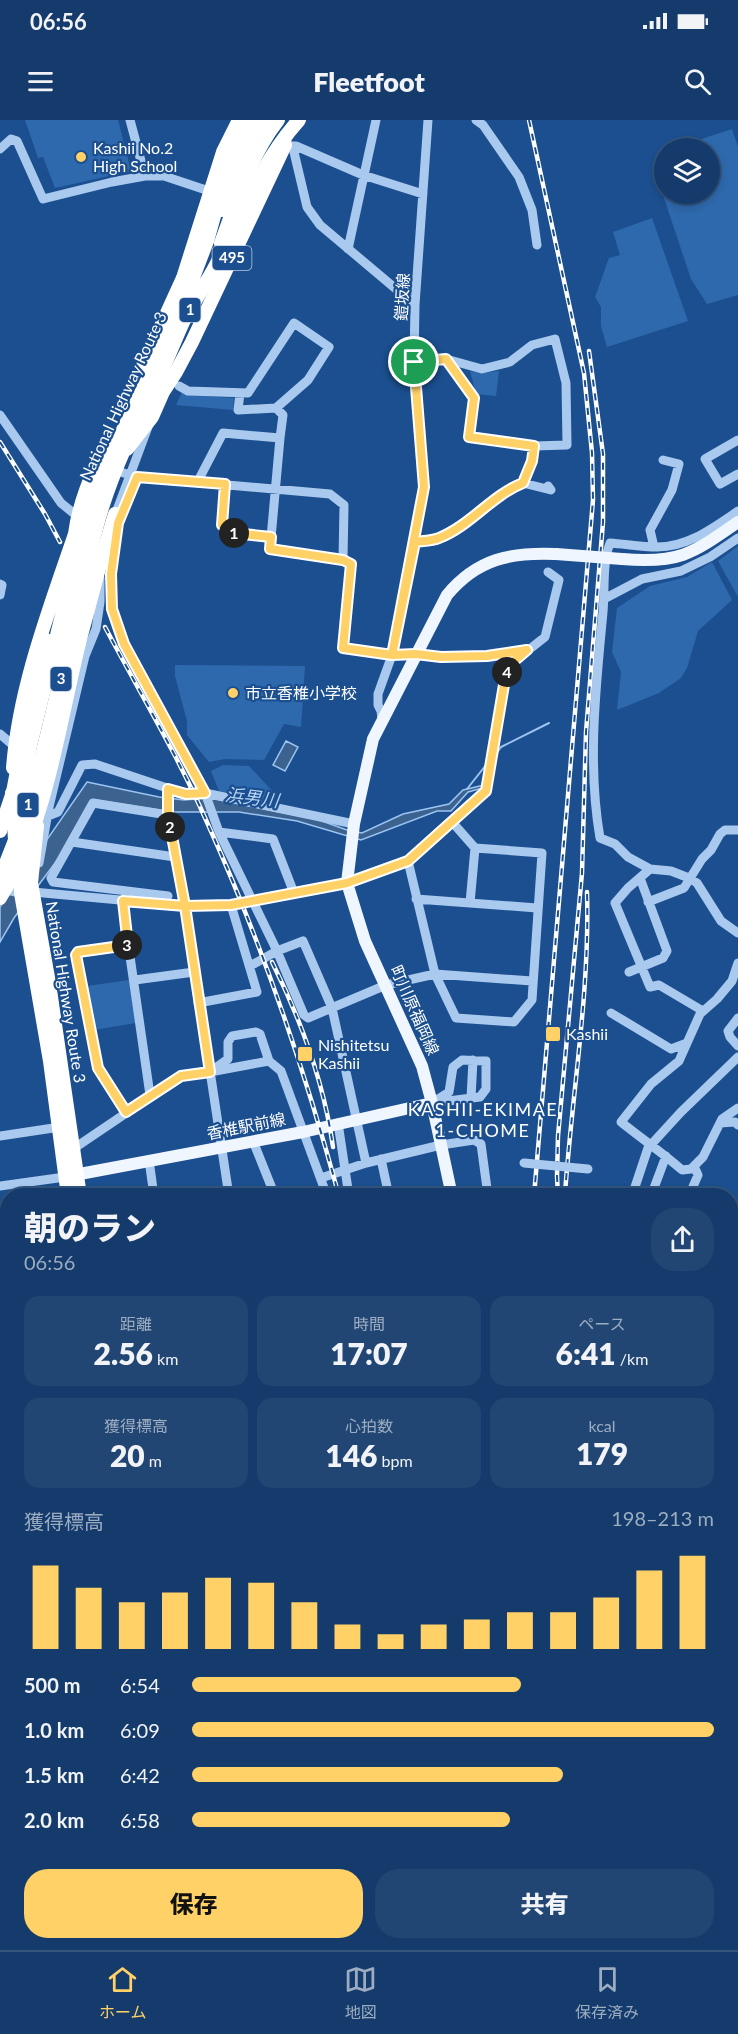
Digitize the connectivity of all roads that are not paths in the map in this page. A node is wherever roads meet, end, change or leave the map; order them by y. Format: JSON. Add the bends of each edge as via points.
{"nodes":[{"id":1,"x":130,"y":120,"type":"edge"},
{"id":2,"x":239,"y":120,"type":"edge"},
{"id":3,"x":248,"y":120,"type":"edge"},
{"id":4,"x":263,"y":120,"type":"edge"},
{"id":5,"x":278,"y":120,"type":"edge"},
{"id":6,"x":297,"y":120,"type":"edge"},
{"id":7,"x":376,"y":120,"type":"edge"},
{"id":8,"x":428,"y":120,"type":"edge"},
{"id":9,"x":476,"y":120,"type":"edge"},
{"id":10,"x":288,"y":144,"type":"junction"},
{"id":11,"x":0,"y":148,"type":"edge"},
{"id":12,"x":363,"y":175,"type":"junction"},
{"id":13,"x":145,"y":176,"type":"junction"},
{"id":14,"x":212,"y":192,"type":"junction"},
{"id":15,"x":423,"y":194,"type":"junction"},
{"id":16,"x":537,"y":245,"type":"dead end"},
{"id":17,"x":348,"y":249,"type":"junction"},
{"id":18,"x":415,"y":305,"type":"junction"},
{"id":19,"x":160,"y":330,"type":"junction"},
{"id":20,"x":446,"y":359,"type":"junction"},
{"id":21,"x":414,"y":362,"type":"junction"},
{"id":22,"x":179,"y":386,"type":"dead end"},
{"id":23,"x":141,"y":391,"type":"junction"},
{"id":24,"x":163,"y":392,"type":"junction"},
{"id":25,"x":240,"y":393,"type":"junction"},
{"id":26,"x":276,"y":408,"type":"junction"},
{"id":27,"x":0,"y":415,"type":"edge"},
{"id":28,"x":280,"y":438,"type":"junction"},
{"id":29,"x":738,"y":440,"type":"edge"},
{"id":30,"x":534,"y":446,"type":"junction"},
{"id":31,"x":126,"y":451,"type":"junction"},
{"id":32,"x":663,"y":460,"type":"dead end"},
{"id":33,"x":738,"y":474,"type":"edge"},
{"id":34,"x":128,"y":475,"type":"junction"},
{"id":35,"x":198,"y":481,"type":"junction"},
{"id":36,"x":523,"y":483,"type":"junction"},
{"id":37,"x":225,"y":484,"type":"junction"},
{"id":38,"x":548,"y":486,"type":"dead end"},
{"id":39,"x":275,"y":488,"type":"junction"},
{"id":40,"x":110,"y":510,"type":"junction"},
{"id":41,"x":738,"y":511,"type":"edge"},
{"id":42,"x":77,"y":516,"type":"junction"},
{"id":43,"x":738,"y":522,"type":"edge"},
{"id":44,"x":78,"y":535,"type":"junction"},
{"id":45,"x":271,"y":537,"type":"junction"},
{"id":46,"x":738,"y":538,"type":"edge"},
{"id":47,"x":415,"y":542,"type":"junction"},
{"id":48,"x":654,"y":546,"type":"junction"},
{"id":49,"x":343,"y":560,"type":"junction"},
{"id":50,"x":548,"y":572,"type":"dead end"},
{"id":51,"x":0,"y":584,"type":"edge"},
{"id":52,"x":0,"y":595,"type":"edge"},
{"id":53,"x":604,"y":599,"type":"junction"},
{"id":54,"x":527,"y":650,"type":"junction"},
{"id":55,"x":416,"y":654,"type":"junction"},
{"id":56,"x":392,"y":655,"type":"junction"},
{"id":57,"x":382,"y":720,"type":"junction"},
{"id":58,"x":44,"y":729,"type":"junction"},
{"id":59,"x":0,"y":734,"type":"edge"},
{"id":60,"x":14,"y":746,"type":"junction"},
{"id":61,"x":168,"y":789,"type":"junction"},
{"id":62,"x":205,"y":793,"type":"junction"},
{"id":63,"x":168,"y":815,"type":"junction"},
{"id":64,"x":48,"y":816,"type":"junction"},
{"id":65,"x":453,"y":823,"type":"junction"},
{"id":66,"x":738,"y":830,"type":"edge"},
{"id":67,"x":0,"y":831,"type":"edge"},
{"id":68,"x":352,"y":831,"type":"junction"},
{"id":69,"x":219,"y":832,"type":"junction"},
{"id":70,"x":72,"y":842,"type":"junction"},
{"id":71,"x":475,"y":848,"type":"junction"},
{"id":72,"x":38,"y":852,"type":"junction"},
{"id":73,"x":175,"y":857,"type":"junction"},
{"id":74,"x":0,"y":858,"type":"edge"},
{"id":75,"x":408,"y":861,"type":"junction"},
{"id":76,"x":650,"y":869,"type":"junction"},
{"id":77,"x":19,"y":872,"type":"junction"},
{"id":78,"x":0,"y":877,"type":"edge"},
{"id":79,"x":640,"y":878,"type":"junction"},
{"id":80,"x":690,"y":878,"type":"junction"},
{"id":81,"x":347,"y":883,"type":"junction"},
{"id":82,"x":0,"y":889,"type":"edge"},
{"id":83,"x":294,"y":893,"type":"junction"},
{"id":84,"x":18,"y":896,"type":"edge"},
{"id":85,"x":168,"y":896,"type":"dead end"},
{"id":86,"x":416,"y":899,"type":"junction"},
{"id":87,"x":123,"y":901,"type":"junction"},
{"id":88,"x":251,"y":901,"type":"junction"},
{"id":89,"x":648,"y":902,"type":"junction"},
{"id":90,"x":470,"y":903,"type":"junction"},
{"id":91,"x":231,"y":905,"type":"junction"},
{"id":92,"x":185,"y":906,"type":"junction"},
{"id":93,"x":537,"y":908,"type":"junction"},
{"id":94,"x":738,"y":933,"type":"edge"},
{"id":95,"x":128,"y":945,"type":"junction"},
{"id":96,"x":277,"y":951,"type":"junction"},
{"id":97,"x":738,"y":963,"type":"edge"},
{"id":98,"x":250,"y":966,"type":"junction"},
{"id":99,"x":641,"y":967,"type":"junction"},
{"id":100,"x":194,"y":972,"type":"junction"},
{"id":101,"x":629,"y":972,"type":"dead end"},
{"id":102,"x":435,"y":974,"type":"junction"},
{"id":103,"x":135,"y":980,"type":"junction"},
{"id":104,"x":532,"y":981,"type":"junction"},
{"id":105,"x":386,"y":985,"type":"junction"},
{"id":106,"x":198,"y":1003,"type":"junction"},
{"id":107,"x":332,"y":1008,"type":"junction"},
{"id":108,"x":703,"y":1011,"type":"junction"},
{"id":109,"x":611,"y":1013,"type":"dead end"},
{"id":110,"x":738,"y":1018,"type":"edge"},
{"id":111,"x":687,"y":1043,"type":"junction"},
{"id":112,"x":738,"y":1046,"type":"edge"},
{"id":113,"x":738,"y":1057,"type":"edge"},
{"id":114,"x":473,"y":1060,"type":"junction"},
{"id":115,"x":269,"y":1061,"type":"junction"},
{"id":116,"x":210,"y":1072,"type":"junction"},
{"id":117,"x":150,"y":1095,"type":"junction"},
{"id":118,"x":471,"y":1098,"type":"junction"},
{"id":119,"x":432,"y":1103,"type":"junction"},
{"id":120,"x":738,"y":1108,"type":"edge"},
{"id":121,"x":126,"y":1112,"type":"junction"},
{"id":122,"x":358,"y":1119,"type":"junction"},
{"id":123,"x":720,"y":1123,"type":"junction"},
{"id":124,"x":338,"y":1124,"type":"junction"},
{"id":125,"x":738,"y":1125,"type":"edge"},
{"id":126,"x":60,"y":1127,"type":"junction"},
{"id":127,"x":303,"y":1132,"type":"junction"},
{"id":128,"x":0,"y":1136,"type":"edge"},
{"id":129,"x":253,"y":1141,"type":"junction"},
{"id":130,"x":441,"y":1145,"type":"junction"},
{"id":131,"x":651,"y":1145,"type":"junction"},
{"id":132,"x":221,"y":1148,"type":"junction"},
{"id":133,"x":74,"y":1149,"type":"junction"},
{"id":134,"x":666,"y":1156,"type":"junction"},
{"id":135,"x":381,"y":1159,"type":"junction"},
{"id":136,"x":149,"y":1160,"type":"junction"},
{"id":137,"x":366,"y":1163,"type":"junction"},
{"id":138,"x":524,"y":1163,"type":"dead end"},
{"id":139,"x":694,"y":1166,"type":"junction"},
{"id":140,"x":344,"y":1169,"type":"junction"},
{"id":141,"x":588,"y":1169,"type":"dead end"},
{"id":142,"x":71,"y":1176,"type":"junction"},
{"id":143,"x":321,"y":1178,"type":"junction"},
{"id":144,"x":0,"y":1186,"type":"edge"},
{"id":145,"x":69,"y":1188,"type":"edge"},
{"id":146,"x":76,"y":1188,"type":"edge"},
{"id":147,"x":153,"y":1188,"type":"edge"},
{"id":148,"x":228,"y":1188,"type":"edge"},
{"id":149,"x":271,"y":1188,"type":"edge"},
{"id":150,"x":324,"y":1188,"type":"edge"},
{"id":151,"x":348,"y":1188,"type":"edge"},
{"id":152,"x":387,"y":1188,"type":"edge"},
{"id":153,"x":450,"y":1188,"type":"edge"},
{"id":154,"x":487,"y":1188,"type":"edge"},
{"id":155,"x":635,"y":1188,"type":"edge"},
{"id":156,"x":654,"y":1188,"type":"edge"},
{"id":157,"x":692,"y":1188,"type":"edge"}],
"edges":[{"from":1,"to":13,"type":"street"},
{"from":2,"to":14,"type":"highway","number":"495","via":[[223,152]]},
{"from":3,"to":58,"type":"highway","number":"1","bridge":true,"via":[[231,155],[193,281],[111,460],[93,509]]},
{"from":4,"to":23,"type":"highway","name":"National Highway Route 3","number":"3","via":[[241,159],[194,282]]},
{"from":5,"to":31,"type":"highway","name":"National Highway Route 3","number":"3","via":[[251,162],[206,285]]},
{"from":6,"to":10,"type":"highway","number":"495"},
{"from":6,"to":58,"type":"highway","number":"1","bridge":true,"via":[[264,168],[185,319],[119,462],[102,510]]},
{"from":7,"to":12,"type":"street"},
{"from":8,"to":15,"type":"street","name":"鎧坂線"},
{"from":9,"to":16,"type":"street","via":[[519,177],[532,210]]},
{"from":10,"to":12,"type":"street"},
{"from":10,"to":17,"type":"street","via":[[293,148],[307,207],[320,225]]},
{"from":10,"to":24,"type":"highway","number":"495","via":[[192,342]]},
{"from":11,"to":13,"type":"street","via":[[11,139],[17,141],[43,199]]},
{"from":12,"to":15,"type":"street"},
{"from":12,"to":17,"type":"street"},
{"from":13,"to":14,"type":"street","via":[[164,177]]},
{"from":14,"to":19,"type":"highway","number":"495","via":[[192,254]]},
{"from":15,"to":18,"type":"street","name":"鎧坂線"},
{"from":17,"to":18,"type":"street"},
{"from":18,"to":21,"type":"street","name":"鎧坂線"},
{"from":19,"to":23,"type":"highway","number":"495"},
{"from":19,"to":42,"type":"highway","number":"495","via":[[98,461]]},
{"from":20,"to":21,"type":"street"},
{"from":20,"to":30,"type":"street","via":[[474,398],[469,437]]},
{"from":20,"to":30,"type":"street","via":[[482,369],[510,362],[532,345],[555,339],[566,383],[567,445]]},
{"from":21,"to":47,"type":"street","name":"鎧坂線","via":[[424,487]]},
{"from":22,"to":25,"type":"street","via":[[188,392]]},
{"from":23,"to":44,"type":"highway","name":"National Highway Route 3","number":"3"},
{"from":24,"to":31,"type":"highway","number":"495","via":[[152,417]]},
{"from":24,"to":34,"type":"street"},
{"from":25,"to":26,"type":"street","via":[[238,410]]},
{"from":25,"to":26,"type":"street","via":[[248,393],[294,322],[329,346],[308,380]]},
{"from":26,"to":28,"type":"street","via":[[283,415]]},
{"from":27,"to":42,"type":"street","via":[[61,503]]},
{"from":28,"to":35,"type":"street","via":[[223,433]]},
{"from":28,"to":39,"type":"street"},
{"from":29,"to":33,"type":"street","via":[[705,459],[720,484]]},
{"from":30,"to":36,"type":"street"},
{"from":31,"to":34,"type":"highway","name":"National Highway Route 3","number":"3"},
{"from":32,"to":48,"type":"street","via":[[679,464],[672,490],[650,530]]},
{"from":34,"to":35,"type":"street"},
{"from":34,"to":40,"type":"highway","name":"National Highway Route 3","number":"3"},
{"from":34,"to":62,"type":"street","via":[[111,574],[112,609],[124,644]]},
{"from":35,"to":37,"type":"street"},
{"from":36,"to":38,"type":"street","via":[[551,490]]},
{"from":36,"to":47,"type":"street","via":[[438,538]]},
{"from":37,"to":39,"type":"street"},
{"from":37,"to":45,"type":"street","via":[[222,525],[234,533]]},
{"from":39,"to":45,"type":"street"},
{"from":39,"to":49,"type":"street","via":[[330,494],[344,504]]},
{"from":40,"to":64,"type":"street","via":[[100,569],[96,629]]},
{"from":40,"to":72,"type":"highway","name":"National Highway Route 3","number":"3","via":[[74,625],[43,754]]},
{"from":40,"to":84,"type":"highway","bridge":true,"via":[[59,733],[24,854]]},
{"from":41,"to":48,"type":"street","via":[[692,539]]},
{"from":42,"to":44,"type":"highway","number":"495"},
{"from":43,"to":55,"type":"main road","name":"町川原福岡線","bridge":true,"via":[[686,555],[650,561],[530,553],[490,561],[456,584]]},
{"from":44,"to":60,"type":"highway","number":"495","via":[[26,685]]},
{"from":44,"to":67,"type":"highway","bridge":true,"via":[[34,682],[13,792]]},
{"from":44,"to":77,"type":"highway","name":"National Highway Route 3","number":"3","via":[[30,750]]},
{"from":45,"to":49,"type":"street","via":[[270,549]]},
{"from":46,"to":53,"type":"street","via":[[681,571],[642,579]]},
{"from":47,"to":56,"type":"street","name":"鎧坂線"},
{"from":48,"to":53,"type":"street","via":[[610,543]]},
{"from":49,"to":56,"type":"street","via":[[351,564],[343,648]]},
{"from":50,"to":54,"type":"street","via":[[559,580],[544,637]]},
{"from":51,"to":52,"type":"street"},
{"from":53,"to":76,"type":"street","via":[[594,715],[596,818],[600,838]]},
{"from":54,"to":55,"type":"street","via":[[487,656]]},
{"from":54,"to":65,"type":"street","via":[[507,667],[486,791]]},
{"from":55,"to":56,"type":"street"},
{"from":55,"to":57,"type":"main road","name":"町川原福岡線"},
{"from":56,"to":57,"type":"street","name":"鎧坂線","via":[[378,694]]},
{"from":57,"to":68,"type":"main road","name":"町川原福岡線","via":[[373,739]]},
{"from":58,"to":74,"type":"highway","number":"1"},
{"from":58,"to":78,"type":"highway","number":"1","bridge":true,"via":[[27,806]]},
{"from":59,"to":60,"type":"street"},
{"from":60,"to":77,"type":"highway","number":"495","via":[[12,780]]},
{"from":61,"to":62,"type":"street","via":[[186,794]]},
{"from":61,"to":63,"type":"street"},
{"from":61,"to":64,"type":"street","via":[[95,764],[82,765],[58,812]]},
{"from":62,"to":68,"type":"street"},
{"from":62,"to":69,"type":"street"},
{"from":63,"to":70,"type":"street","via":[[93,803]]},
{"from":63,"to":73,"type":"street"},
{"from":64,"to":72,"type":"street"},
{"from":65,"to":71,"type":"street"},
{"from":65,"to":75,"type":"street"},
{"from":66,"to":80,"type":"street","via":[[720,834]]},
{"from":68,"to":81,"type":"main road","name":"町川原福岡線"},
{"from":69,"to":83,"type":"street","via":[[273,839]]},
{"from":69,"to":88,"type":"street"},
{"from":70,"to":73,"type":"street"},
{"from":70,"to":85,"type":"street","via":[[51,878],[53,882]]},
{"from":71,"to":90,"type":"street"},
{"from":71,"to":93,"type":"street","via":[[542,853]]},
{"from":72,"to":84,"type":"highway","name":"National Highway Route 3","number":"3","via":[[31,883]]},
{"from":73,"to":92,"type":"street"},
{"from":75,"to":81,"type":"street"},
{"from":75,"to":86,"type":"street"},
{"from":76,"to":79,"type":"street"},
{"from":76,"to":80,"type":"street"},
{"from":77,"to":84,"type":"highway","name":"National Highway Route 3","number":"3"},
{"from":79,"to":89,"type":"street"},
{"from":79,"to":99,"type":"street","via":[[615,903]]},
{"from":80,"to":89,"type":"street","via":[[684,888]]},
{"from":80,"to":94,"type":"street","via":[[721,921]]},
{"from":81,"to":83,"type":"street"},
{"from":81,"to":105,"type":"main road","name":"町川原福岡線","via":[[365,941]]},
{"from":82,"to":84,"type":"street"},
{"from":83,"to":88,"type":"street"},
{"from":84,"to":87,"type":"street"},
{"from":84,"to":126,"type":"highway","name":"National Highway Route 3","number":"3"},
{"from":84,"to":133,"type":"highway","name":"National Highway Route 3","number":"3","via":[[49,983]]},
{"from":86,"to":90,"type":"street"},
{"from":86,"to":102,"type":"street"},
{"from":87,"to":92,"type":"street"},
{"from":87,"to":95,"type":"street"},
{"from":88,"to":91,"type":"street"},
{"from":88,"to":96,"type":"street"},
{"from":89,"to":99,"type":"street","via":[[666,951],[663,958]]},
{"from":90,"to":93,"type":"street"},
{"from":91,"to":92,"type":"street"},
{"from":91,"to":98,"type":"street"},
{"from":92,"to":100,"type":"street"},
{"from":93,"to":104,"type":"street"},
{"from":95,"to":103,"type":"street"},
{"from":95,"to":121,"type":"street","via":[[76,955],[98,1068]]},
{"from":96,"to":98,"type":"street"},
{"from":96,"to":107,"type":"street","via":[[304,1016],[308,1018]]},
{"from":96,"to":107,"type":"street","via":[[303,941]]},
{"from":97,"to":108,"type":"street","via":[[732,981]]},
{"from":98,"to":106,"type":"street","via":[[258,992]]},
{"from":99,"to":101,"type":"street"},
{"from":99,"to":108,"type":"street","via":[[650,987],[659,985]]},
{"from":100,"to":103,"type":"street"},
{"from":100,"to":106,"type":"street"},
{"from":102,"to":104,"type":"street"},
{"from":102,"to":104,"type":"street","via":[[456,1018],[495,1022],[514,1022],[532,1000]]},
{"from":102,"to":105,"type":"street"},
{"from":103,"to":117,"type":"street"},
{"from":105,"to":107,"type":"street"},
{"from":105,"to":119,"type":"main road","name":"町川原福岡線","via":[[422,1066]]},
{"from":106,"to":116,"type":"street"},
{"from":107,"to":122,"type":"street"},
{"from":108,"to":111,"type":"street"},
{"from":109,"to":111,"type":"street","via":[[671,1049]]},
{"from":110,"to":112,"type":"street","via":[[728,1031]]},
{"from":111,"to":131,"type":"street","via":[[679,1061],[651,1084],[621,1122]]},
{"from":113,"to":131,"type":"street"},
{"from":114,"to":118,"type":"street"},
{"from":114,"to":118,"type":"street","via":[[486,1061],[486,1089],[480,1097]]},
{"from":114,"to":119,"type":"street","via":[[462,1060],[453,1067],[449,1092]]},
{"from":115,"to":116,"type":"street"},
{"from":115,"to":116,"type":"street","via":[[260,1034],[232,1036],[228,1059]]},
{"from":115,"to":127,"type":"street","via":[[281,1071]]},
{"from":116,"to":117,"type":"street","via":[[181,1076]]},
{"from":116,"to":132,"type":"street"},
{"from":117,"to":121,"type":"street"},
{"from":118,"to":119,"type":"street"},
{"from":119,"to":122,"type":"main road","name":"香椎駅前線"},
{"from":119,"to":130,"type":"main road","name":"町川原福岡線"},
{"from":120,"to":123,"type":"street"},
{"from":121,"to":133,"type":"street"},
{"from":122,"to":124,"type":"main road","name":"香椎駅前線"},
{"from":122,"to":137,"type":"street"},
{"from":123,"to":125,"type":"street"},
{"from":123,"to":139,"type":"street","via":[[703,1157]]},
{"from":124,"to":127,"type":"main road","name":"香椎駅前線"},
{"from":124,"to":140,"type":"street"},
{"from":126,"to":128,"type":"street"},
{"from":126,"to":142,"type":"highway","name":"National Highway Route 3","number":"3"},
{"from":127,"to":129,"type":"main road","name":"香椎駅前線"},
{"from":127,"to":143,"type":"street"},
{"from":129,"to":132,"type":"main road","name":"香椎駅前線"},
{"from":129,"to":149,"type":"street"},
{"from":130,"to":135,"type":"street"},
{"from":130,"to":153,"type":"main road","name":"町川原福岡線"},
{"from":130,"to":154,"type":"street","via":[[474,1140],[482,1144]]},
{"from":131,"to":134,"type":"street"},
{"from":131,"to":155,"type":"street"},
{"from":132,"to":136,"type":"main road","name":"香椎駅前線"},
{"from":132,"to":148,"type":"street"},
{"from":133,"to":142,"type":"highway","name":"National Highway Route 3","number":"3"},
{"from":134,"to":139,"type":"street","via":[[682,1170]]},
{"from":134,"to":156,"type":"street"},
{"from":135,"to":137,"type":"street"},
{"from":135,"to":152,"type":"street"},
{"from":136,"to":142,"type":"main road","name":"香椎駅前線"},
{"from":136,"to":147,"type":"street"},
{"from":137,"to":140,"type":"street"},
{"from":138,"to":141,"type":"street","bridge":true},
{"from":139,"to":157,"type":"street","via":[[698,1175]]},
{"from":140,"to":143,"type":"street"},
{"from":140,"to":151,"type":"street"},
{"from":142,"to":144,"type":"street"},
{"from":142,"to":145,"type":"highway","name":"National Highway Route 3","number":"3"},
{"from":142,"to":146,"type":"highway","name":"National Highway Route 3","number":"3"},
{"from":143,"to":150,"type":"street"}]}
